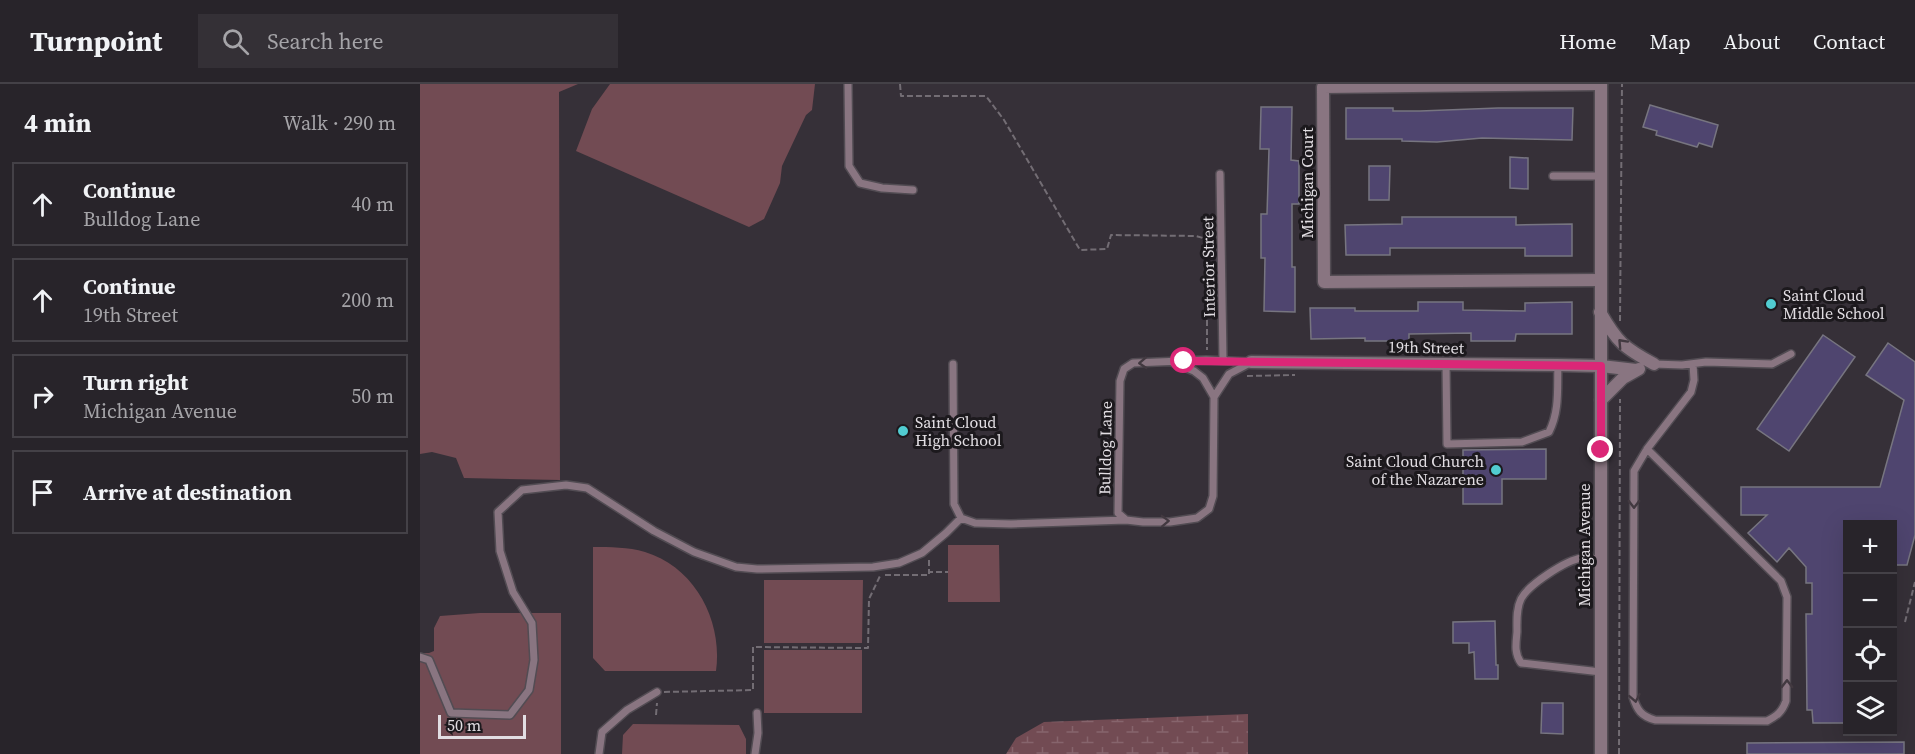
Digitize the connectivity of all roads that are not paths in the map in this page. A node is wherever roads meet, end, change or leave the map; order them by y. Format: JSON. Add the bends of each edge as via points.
{"nodes":[{"id":1,"x":848,"y":84,"type":"edge"},
{"id":2,"x":1601,"y":84,"type":"edge"},
{"id":3,"x":1220,"y":174,"type":"dead end"},
{"id":4,"x":1553,"y":176,"type":"dead end"},
{"id":5,"x":1600,"y":176,"type":"junction"},
{"id":6,"x":913,"y":190,"type":"dead end"},
{"id":7,"x":1600,"y":280,"type":"junction"},
{"id":8,"x":1600,"y":312,"type":"junction"},
{"id":9,"x":1791,"y":354,"type":"dead end"},
{"id":10,"x":1223,"y":360,"type":"junction"},
{"id":11,"x":1172,"y":362,"type":"junction"},
{"id":12,"x":1251,"y":362,"type":"junction"},
{"id":13,"x":953,"y":364,"type":"dead end"},
{"id":14,"x":1446,"y":364,"type":"junction"},
{"id":15,"x":1654,"y":364,"type":"junction"},
{"id":16,"x":1693,"y":364,"type":"junction"},
{"id":17,"x":1558,"y":365,"type":"junction"},
{"id":18,"x":1601,"y":366,"type":"junction"},
{"id":19,"x":1636,"y":370,"type":"junction"},
{"id":20,"x":1214,"y":397,"type":"junction"},
{"id":21,"x":1601,"y":400,"type":"junction"},
{"id":22,"x":1647,"y":448,"type":"junction"},
{"id":23,"x":961,"y":518,"type":"junction"},
{"id":24,"x":1126,"y":520,"type":"junction"},
{"id":25,"x":1601,"y":559,"type":"junction"},
{"id":26,"x":420,"y":657,"type":"edge"},
{"id":27,"x":1601,"y":672,"type":"junction"},
{"id":28,"x":657,"y":692,"type":"road end"},
{"id":29,"x":757,"y":713,"type":"dead end"},
{"id":30,"x":600,"y":754,"type":"edge"},
{"id":31,"x":755,"y":754,"type":"edge"},
{"id":32,"x":1601,"y":754,"type":"edge"}],
"edges":[{"from":1,"to":6,"type":"lane","via":[[849,166],[860,183]]},
{"from":2,"to":5,"type":"street","name":"Michigan Avenue"},
{"from":2,"to":7,"type":"street","name":"Michigan Court","via":[[1323,87],[1324,282]]},
{"from":3,"to":10,"type":"lane","name":"Interior Street"},
{"from":4,"to":5,"type":"lane"},
{"from":5,"to":7,"type":"street","name":"Michigan Avenue"},
{"from":7,"to":8,"type":"street","name":"Michigan Avenue"},
{"from":15,"to":8,"type":"street","one_way":true,"via":[[1620,343]]},
{"from":8,"to":18,"type":"street","name":"Michigan Avenue"},
{"from":9,"to":16,"type":"lane","via":[[1772,364]]},
{"from":10,"to":11,"type":"lane","name":"Bulldog Lane"},
{"from":10,"to":12,"type":"lane","name":"Bulldog Lane"},
{"from":11,"to":20,"type":"lane","name":"Bulldog Lane","via":[[1203,378]]},
{"from":11,"to":24,"type":"lane","name":"Bulldog Lane","one_way":true,"via":[[1133,363],[1124,369],[1120,381],[1118,513]]},
{"from":12,"to":14,"type":"street","name":"19th Street"},
{"from":12,"to":20,"type":"lane","via":[[1229,374]]},
{"from":13,"to":23,"type":"lane","via":[[954,504]]},
{"from":14,"to":17,"type":"street","name":"19th Street"},
{"from":14,"to":17,"type":"lane","via":[[1448,444],[1522,442],[1549,432],[1558,399]]},
{"from":15,"to":16,"type":"lane"},
{"from":15,"to":19,"type":"street"},
{"from":16,"to":22,"type":"lane","via":[[1691,392]]},
{"from":17,"to":18,"type":"street","name":"19th Street"},
{"from":18,"to":19,"type":"street","name":"19th Street"},
{"from":18,"to":21,"type":"street","name":"Michigan Avenue"},
{"from":19,"to":21,"type":"street"},
{"from":24,"to":20,"type":"lane","one_way":true,"via":[[1170,522],[1197,518],[1209,509],[1213,496]]},
{"from":21,"to":25,"type":"street","name":"Michigan Avenue"},
{"from":22,"to":22,"type":"lane","one_way":true,"via":[[1634,471],[1636,708],[1644,717],[1655,720],[1767,721],[1783,710],[1786,701],[1787,597],[1782,581]]},
{"from":23,"to":24,"type":"lane","via":[[975,523],[1011,524]]},
{"from":23,"to":26,"type":"lane","via":[[922,553],[898,563],[757,569],[736,567],[694,552],[587,488],[566,485],[522,490],[498,512],[503,561],[513,592],[532,623],[534,660],[529,690],[510,715],[451,713],[429,660]]},
{"from":25,"to":27,"type":"street","name":"Michigan Avenue"},
{"from":25,"to":27,"type":"lane","via":[[1582,558],[1567,563],[1521,598],[1516,649],[1521,663]]},
{"from":27,"to":32,"type":"street","name":"Michigan Avenue"},
{"from":28,"to":30,"type":"lane","via":[[627,710],[602,732]]},
{"from":29,"to":31,"type":"lane"}]}
